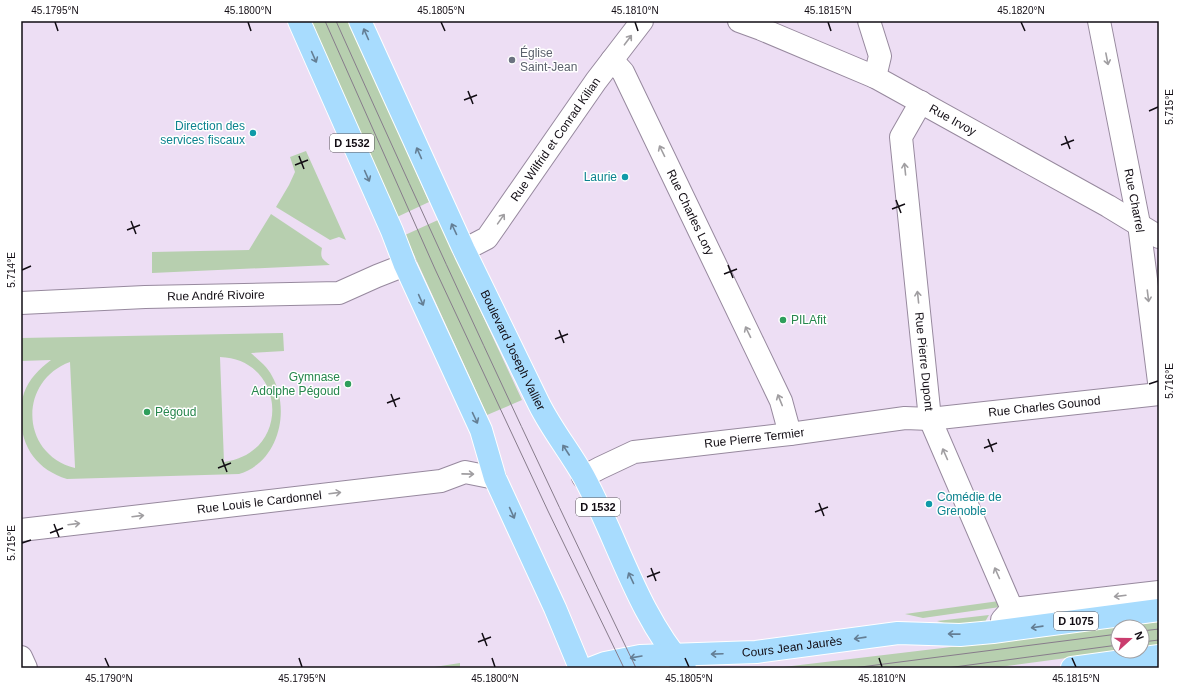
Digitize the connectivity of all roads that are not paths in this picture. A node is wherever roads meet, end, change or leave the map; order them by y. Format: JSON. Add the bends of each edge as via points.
{"nodes":[{"id":1,"x":298,"y":21,"type":"edge"},
{"id":2,"x":360,"y":21,"type":"edge"},
{"id":3,"x":642,"y":21,"type":"edge"},
{"id":4,"x":739,"y":21,"type":"edge"},
{"id":5,"x":869,"y":21,"type":"edge"},
{"id":6,"x":1099,"y":21,"type":"edge"},
{"id":7,"x":612,"y":60,"type":"junction"},
{"id":8,"x":875,"y":77,"type":"junction"},
{"id":9,"x":921,"y":102,"type":"junction"},
{"id":10,"x":1139,"y":224,"type":"junction"},
{"id":11,"x":1159,"y":236,"type":"edge"},
{"id":12,"x":464,"y":250,"type":"junction"},
{"id":13,"x":405,"y":265,"type":"junction"},
{"id":14,"x":21,"y":302,"type":"edge"},
{"id":15,"x":1159,"y":382,"type":"edge"},
{"id":16,"x":1159,"y":394,"type":"edge"},
{"id":17,"x":930,"y":419,"type":"junction"},
{"id":18,"x":790,"y":434,"type":"junction"},
{"id":19,"x":583,"y":477,"type":"junction"},
{"id":20,"x":496,"y":478,"type":"junction"},
{"id":21,"x":21,"y":530,"type":"edge"},
{"id":22,"x":1159,"y":592,"type":"edge"},
{"id":23,"x":1012,"y":609,"type":"junction"},
{"id":24,"x":1159,"y":610,"type":"edge"},
{"id":25,"x":993,"y":632,"type":"junction"},
{"id":26,"x":1159,"y":656,"type":"edge"},
{"id":27,"x":21,"y":657,"type":"edge"},
{"id":28,"x":680,"y":662,"type":"edge"},
{"id":29,"x":26,"y":668,"type":"edge"},
{"id":30,"x":580,"y":668,"type":"edge"},
{"id":31,"x":592,"y":668,"type":"edge"},
{"id":32,"x":1072,"y":668,"type":"edge"}],
"edges":[{"from":1,"to":13,"type":"main road","number":"D 1532","one_way":true},
{"from":12,"to":2,"type":"main road","name":"Boulevard Joseph Vallier","number":"D 1532","one_way":true},
{"from":7,"to":3,"type":"street","name":"Rue Wilfrid et Conrad Kilian","one_way":true},
{"from":4,"to":8,"type":"street","name":"Rue Irvoy"},
{"from":5,"to":8,"type":"street","via":[[880,56]]},
{"from":6,"to":10,"type":"street","name":"Rue Charrel","one_way":true},
{"from":12,"to":7,"type":"street","name":"Rue Wilfrid et Conrad Kilian","one_way":true,"via":[[487,238]]},
{"from":18,"to":7,"type":"street","name":"Rue Charles Lory","one_way":true,"via":[[781,401],[623,72]]},
{"from":8,"to":9,"type":"street","name":"Rue Irvoy"},
{"from":9,"to":10,"type":"street","name":"Rue Irvoy"},
{"from":17,"to":9,"type":"street","name":"Rue Pierre Dupont","one_way":true,"via":[[901,137]]},
{"from":10,"to":11,"type":"street","name":"Rue Irvoy"},
{"from":10,"to":15,"type":"street","name":"Rue Charrel","one_way":true},
{"from":19,"to":12,"type":"main road","name":"Boulevard Joseph Vallier","number":"D 1532","one_way":true,"via":[[538,404]]},
{"from":13,"to":14,"type":"street","name":"Rue André Rivoire","via":[[339,293]]},
{"from":13,"to":20,"type":"main road","number":"D 1532","one_way":true,"via":[[481,430]]},
{"from":16,"to":17,"type":"street","name":"Rue Charles Gounod"},
{"from":17,"to":18,"type":"street","name":"Rue Pierre Termier","via":[[905,418]]},
{"from":23,"to":17,"type":"street","name":"Rue Pierre Dupont","one_way":true},
{"from":18,"to":19,"type":"street","name":"Rue Pierre Termier","via":[[634,452]]},
{"from":28,"to":19,"type":"main road","name":"Boulevard Joseph Vallier","number":"D 1532","one_way":true,"via":[[648,614]]},
{"from":21,"to":20,"type":"street","name":"Rue Louis le Cardonnel","one_way":true,"via":[[441,481],[465,472]]},
{"from":20,"to":30,"type":"main road","number":"D 1532","one_way":true},
{"from":22,"to":23,"type":"street","one_way":true},
{"from":23,"to":25,"type":"street"},
{"from":24,"to":25,"type":"main road","name":"Cours Jean Jaurès","number":"D 1075","one_way":true},
{"from":25,"to":28,"type":"main road","name":"Cours Jean Jaurès","number":"D 1075","one_way":true,"via":[[960,635],[898,632]]},
{"from":26,"to":32,"type":"main road"},
{"from":27,"to":29,"type":"street"},
{"from":28,"to":31,"type":"main road","name":"Cours Jean Jaurès","number":"D 1075","one_way":true,"via":[[640,656]]}]}
